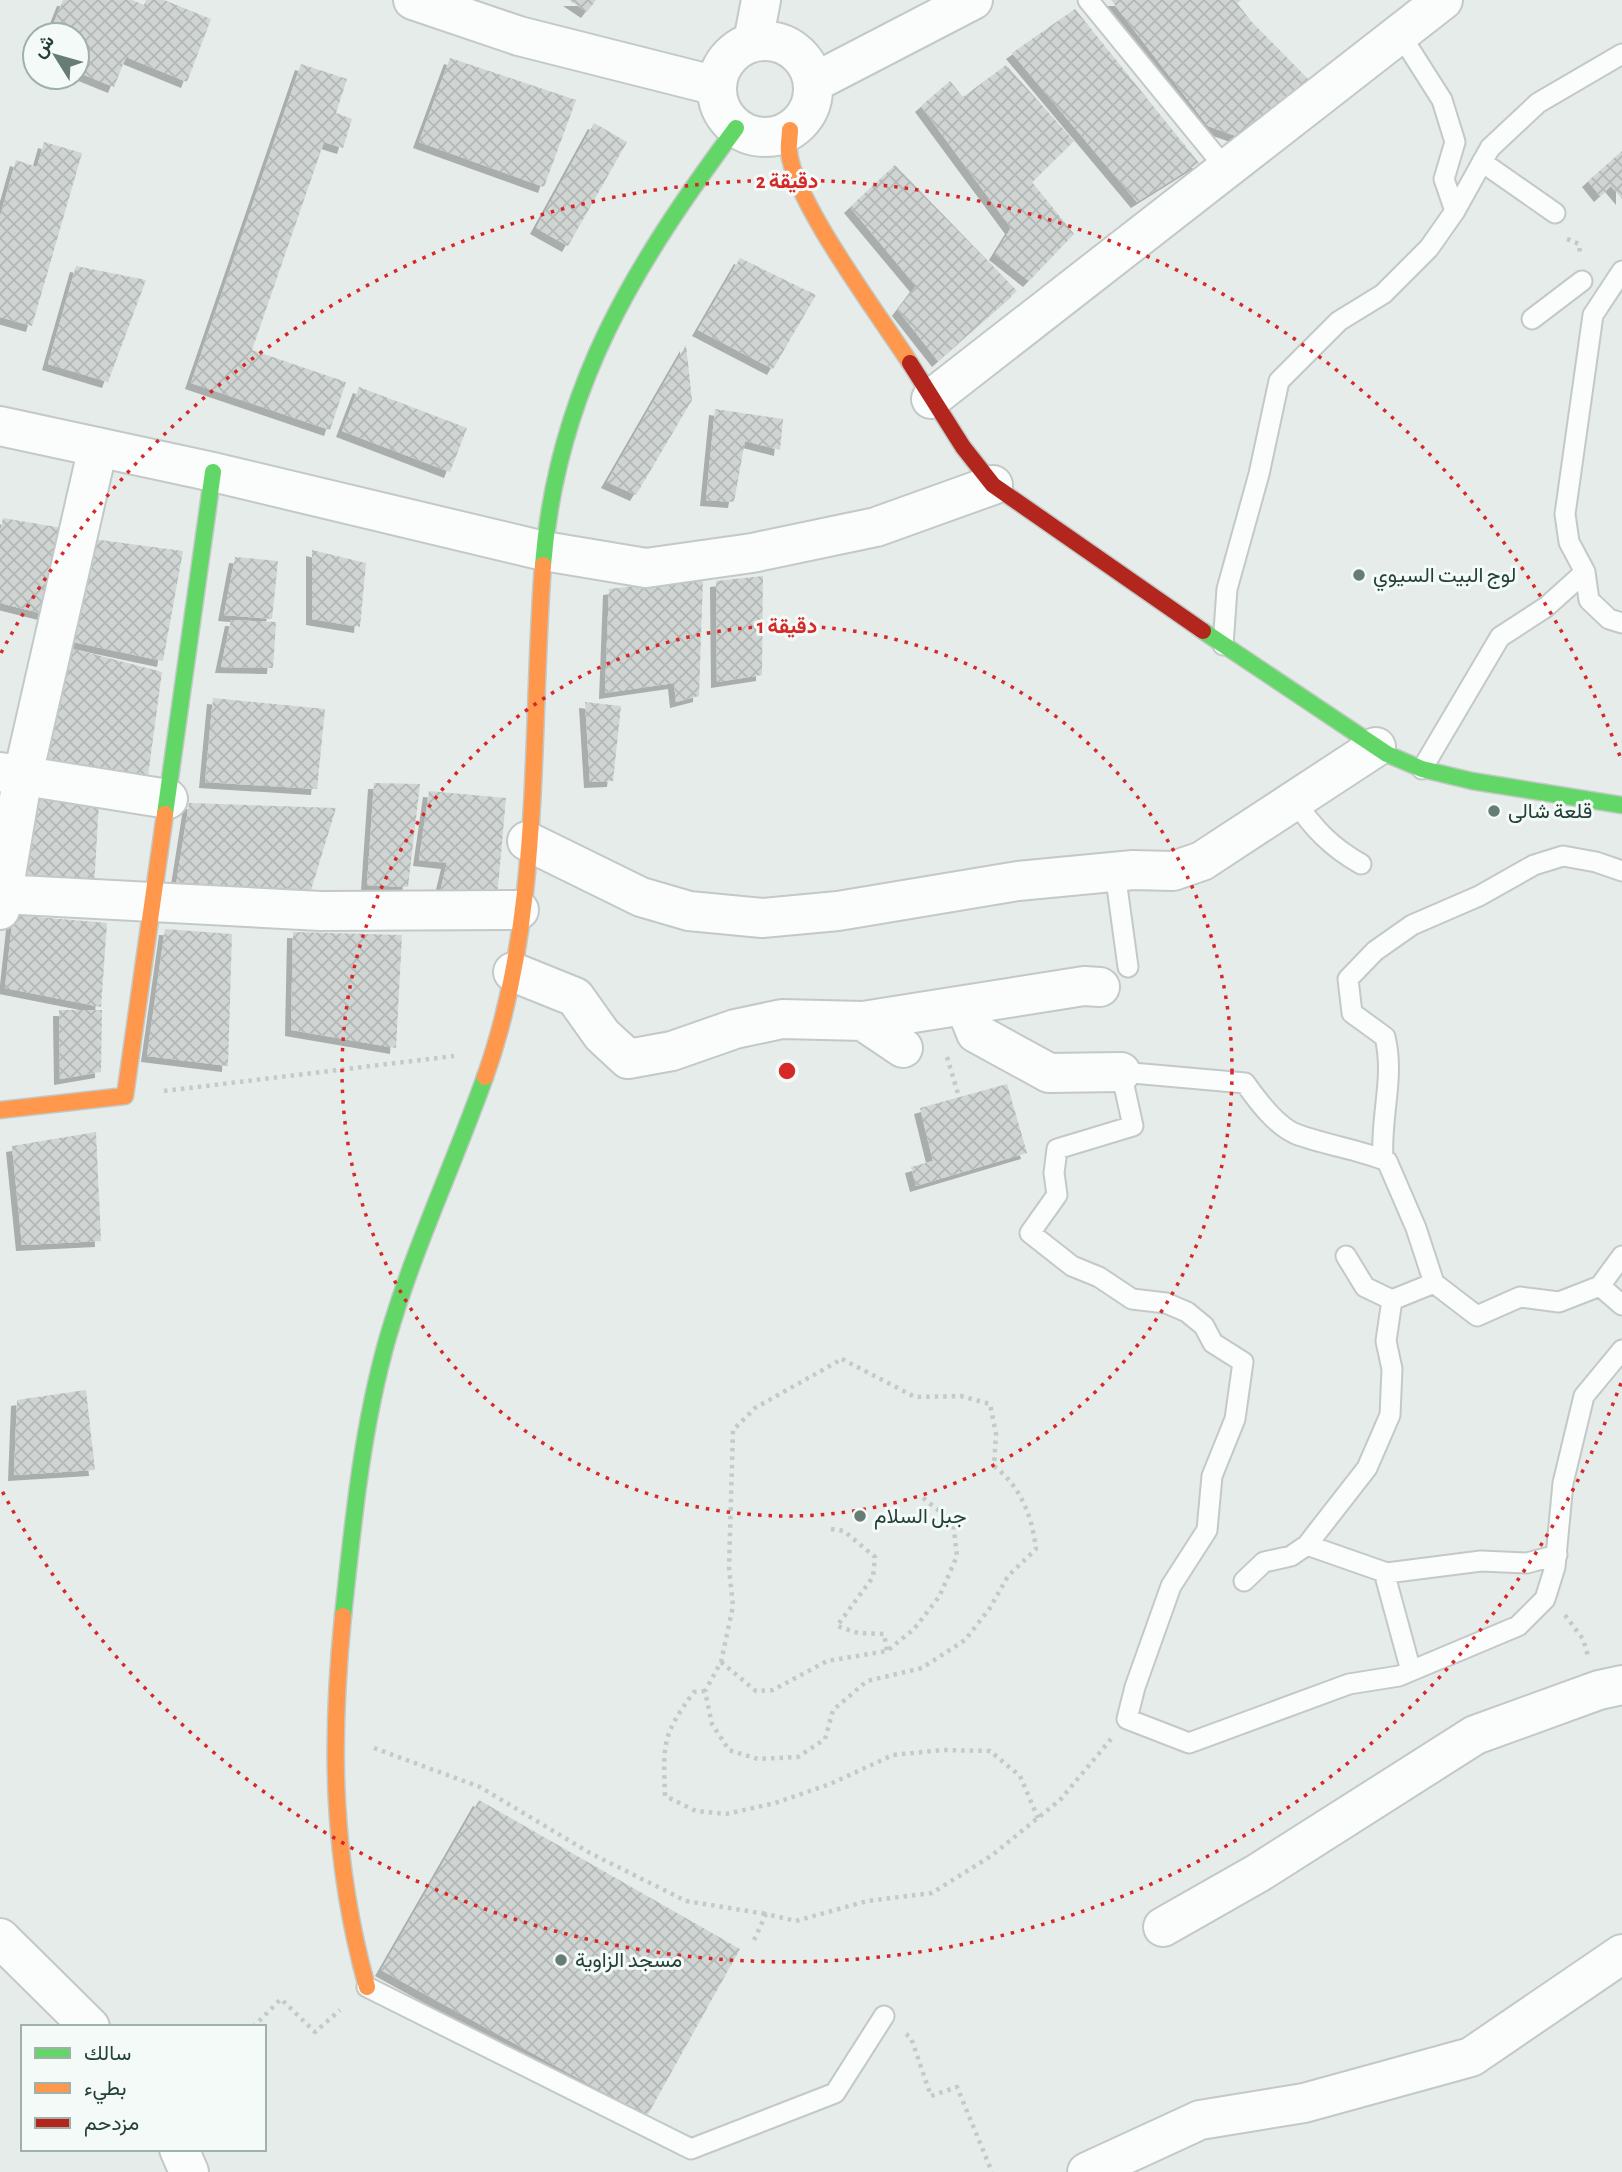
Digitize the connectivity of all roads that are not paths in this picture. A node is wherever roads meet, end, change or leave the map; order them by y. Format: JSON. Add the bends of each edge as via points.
{"nodes":[{"id":1,"x":413,"y":0,"type":"edge"},
{"id":2,"x":761,"y":0,"type":"edge"},
{"id":3,"x":973,"y":0,"type":"edge"},
{"id":4,"x":1088,"y":0,"type":"edge"},
{"id":5,"x":1444,"y":0,"type":"edge"},
{"id":6,"x":1400,"y":34,"type":"junction"},
{"id":7,"x":753,"y":42,"type":"junction"},
{"id":8,"x":1622,"y":54,"type":"edge"},
{"id":9,"x":813,"y":83,"type":"junction"},
{"id":10,"x":717,"y":86,"type":"junction"},
{"id":11,"x":736,"y":128,"type":"junction"},
{"id":12,"x":790,"y":130,"type":"junction"},
{"id":13,"x":1482,"y":162,"type":"junction"},
{"id":14,"x":1227,"y":170,"type":"junction"},
{"id":15,"x":1455,"y":211,"type":"junction"},
{"id":16,"x":1555,"y":213,"type":"dead end"},
{"id":17,"x":1622,"y":271,"type":"edge"},
{"id":18,"x":1581,"y":281,"type":"dead end"},
{"id":19,"x":1532,"y":319,"type":"dead end"},
{"id":20,"x":931,"y":399,"type":"junction"},
{"id":21,"x":0,"y":426,"type":"edge"},
{"id":22,"x":99,"y":447,"type":"junction"},
{"id":23,"x":213,"y":472,"type":"junction"},
{"id":24,"x":993,"y":485,"type":"junction"},
{"id":25,"x":544,"y":551,"type":"junction"},
{"id":26,"x":1585,"y":572,"type":"junction"},
{"id":27,"x":1622,"y":623,"type":"edge"},
{"id":28,"x":1223,"y":645,"type":"junction"},
{"id":29,"x":1376,"y":747,"type":"junction"},
{"id":30,"x":1422,"y":769,"type":"junction"},
{"id":31,"x":12,"y":773,"type":"edge"},
{"id":32,"x":168,"y":799,"type":"junction"},
{"id":33,"x":1294,"y":800,"type":"junction"},
{"id":34,"x":1622,"y":805,"type":"edge"},
{"id":35,"x":527,"y":841,"type":"junction"},
{"id":36,"x":1361,"y":864,"type":"dead end"},
{"id":37,"x":1622,"y":871,"type":"edge"},
{"id":38,"x":1115,"y":872,"type":"junction"},
{"id":39,"x":1,"y":899,"type":"edge"},
{"id":40,"x":154,"y":904,"type":"junction"},
{"id":41,"x":519,"y":910,"type":"junction"},
{"id":42,"x":513,"y":972,"type":"junction"},
{"id":43,"x":1114,"y":977,"type":"joint"},
{"id":44,"x":965,"y":1006,"type":"junction"},
{"id":45,"x":863,"y":1021,"type":"junction"},
{"id":46,"x":903,"y":1048,"type":"dead end"},
{"id":47,"x":1121,"y":1072,"type":"junction"},
{"id":48,"x":0,"y":1110,"type":"edge"},
{"id":49,"x":1383,"y":1159,"type":"junction"},
{"id":50,"x":1346,"y":1256,"type":"dead end"},
{"id":51,"x":1622,"y":1256,"type":"edge"},
{"id":52,"x":1434,"y":1283,"type":"junction"},
{"id":53,"x":1600,"y":1286,"type":"junction"},
{"id":54,"x":1392,"y":1300,"type":"junction"},
{"id":55,"x":1622,"y":1305,"type":"edge"},
{"id":56,"x":1622,"y":1350,"type":"edge"},
{"id":57,"x":1307,"y":1545,"type":"junction"},
{"id":58,"x":1556,"y":1561,"type":"junction"},
{"id":59,"x":1384,"y":1572,"type":"junction"},
{"id":60,"x":1244,"y":1581,"type":"dead end"},
{"id":61,"x":1411,"y":1671,"type":"junction"},
{"id":62,"x":1611,"y":1687,"type":"edge"},
{"id":63,"x":1163,"y":1927,"type":"dead end"},
{"id":64,"x":0,"y":1938,"type":"edge"},
{"id":65,"x":1622,"y":1954,"type":"edge"},
{"id":66,"x":367,"y":1987,"type":"joint"},
{"id":67,"x":884,"y":2016,"type":"road end"},
{"id":68,"x":88,"y":2025,"type":"edge"},
{"id":69,"x":180,"y":2151,"type":"edge"},
{"id":70,"x":189,"y":2172,"type":"edge"},
{"id":71,"x":1087,"y":2172,"type":"edge"}],
"edges":[{"from":1,"to":10,"type":"street","via":[[519,36]]},
{"from":2,"to":7,"type":"street"},
{"from":3,"to":9,"type":"street"},
{"from":4,"to":14,"type":"lane"},
{"from":5,"to":6,"type":"street"},
{"from":6,"to":14,"type":"street"},
{"from":6,"to":15,"type":"lane","via":[[1442,100],[1455,142],[1444,179]]},
{"from":7,"to":9,"type":"street","via":[[766,40],[792,48],[810,69]]},
{"from":7,"to":10,"type":"street","via":[[728,59]]},
{"from":8,"to":13,"type":"lane","via":[[1538,103],[1490,148]]},
{"from":9,"to":12,"type":"street","via":[[808,110]]},
{"from":10,"to":11,"type":"street","via":[[722,109]]},
{"from":11,"to":12,"type":"street","via":[[763,136]]},
{"from":11,"to":25,"type":"street","via":[[685,196],[612,317],[580,394]]},
{"from":12,"to":20,"type":"street","via":[[789,152],[797,180]]},
{"from":13,"to":15,"type":"lane"},
{"from":13,"to":16,"type":"lane"},
{"from":14,"to":20,"type":"street"},
{"from":15,"to":28,"type":"lane","via":[[1429,248],[1383,294],[1339,321],[1279,381],[1227,589]]},
{"from":17,"to":26,"type":"lane","via":[[1593,315],[1570,459],[1565,514],[1569,542]]},
{"from":18,"to":19,"type":"lane"},
{"from":20,"to":24,"type":"street"},
{"from":21,"to":22,"type":"street"},
{"from":22,"to":23,"type":"street"},
{"from":22,"to":31,"type":"street"},
{"from":23,"to":25,"type":"street"},
{"from":23,"to":32,"type":"street"},
{"from":24,"to":25,"type":"street","via":[[876,527],[752,553],[646,568]]},
{"from":24,"to":28,"type":"street"},
{"from":25,"to":35,"type":"street"},
{"from":26,"to":27,"type":"lane","via":[[1589,600],[1609,619]]},
{"from":26,"to":30,"type":"lane","via":[[1546,607],[1500,637]]},
{"from":28,"to":29,"type":"street"},
{"from":29,"to":30,"type":"street"},
{"from":29,"to":33,"type":"street"},
{"from":30,"to":34,"type":"street","via":[[1507,788]]},
{"from":31,"to":32,"type":"street"},
{"from":31,"to":39,"type":"street"},
{"from":32,"to":40,"type":"street"},
{"from":33,"to":36,"type":"lane","via":[[1314,830],[1334,849]]},
{"from":33,"to":38,"type":"street","via":[[1202,861],[1173,871]]},
{"from":35,"to":38,"type":"street","via":[[641,897],[689,911],[762,918],[838,911],[1018,881]]},
{"from":35,"to":41,"type":"street"},
{"from":37,"to":49,"type":"lane","via":[[1563,856],[1534,865],[1479,896],[1412,925],[1375,951],[1348,979],[1352,1013],[1385,1037],[1390,1060],[1381,1130]]},
{"from":38,"to":43,"type":"lane"},
{"from":39,"to":40,"type":"street"},
{"from":40,"to":41,"type":"street","via":[[321,911]]},
{"from":40,"to":48,"type":"street","via":[[125,1096]]},
{"from":41,"to":42,"type":"street"},
{"from":42,"to":45,"type":"street","via":[[575,997],[602,1035],[628,1059],[782,1019]]},
{"from":42,"to":66,"type":"street","via":[[496,1050],[454,1153],[383,1356],[368,1427],[340,1629],[333,1795],[352,1942]]},
{"from":43,"to":44,"type":"street"},
{"from":44,"to":45,"type":"street"},
{"from":44,"to":47,"type":"street","via":[[976,1033],[1049,1073]]},
{"from":45,"to":46,"type":"street"},
{"from":47,"to":49,"type":"lane","via":[[1245,1083],[1259,1103],[1294,1133]]},
{"from":47,"to":61,"type":"lane","via":[[1133,1126],[1057,1149],[1057,1195],[1030,1233],[1072,1266],[1132,1299],[1166,1303],[1187,1312],[1204,1326],[1213,1343],[1243,1362],[1235,1419],[1212,1476],[1208,1530],[1171,1586],[1127,1720],[1189,1743],[1349,1684]]},
{"from":49,"to":52,"type":"lane","via":[[1416,1228]]},
{"from":50,"to":54,"type":"lane","via":[[1365,1287]]},
{"from":51,"to":53,"type":"lane"},
{"from":52,"to":53,"type":"lane","via":[[1477,1316],[1520,1297],[1559,1302]]},
{"from":52,"to":54,"type":"lane"},
{"from":53,"to":55,"type":"lane"},
{"from":54,"to":57,"type":"lane","via":[[1386,1341],[1392,1369],[1390,1415],[1367,1468]]},
{"from":56,"to":58,"type":"lane","via":[[1584,1396],[1563,1483]]},
{"from":57,"to":59,"type":"lane"},
{"from":57,"to":60,"type":"lane","via":[[1291,1556],[1264,1562]]},
{"from":58,"to":59,"type":"lane","via":[[1481,1561]]},
{"from":58,"to":61,"type":"lane","via":[[1545,1599],[1518,1626]]},
{"from":59,"to":61,"type":"lane"},
{"from":62,"to":63,"type":"street","via":[[1475,1735],[1258,1873]]},
{"from":64,"to":68,"type":"street"},
{"from":65,"to":71,"type":"street","via":[[1471,2057],[1304,2103],[1200,2120]]},
{"from":66,"to":67,"type":"lane","via":[[691,2149],[835,2093]]},
{"from":69,"to":70,"type":"street"}]}
